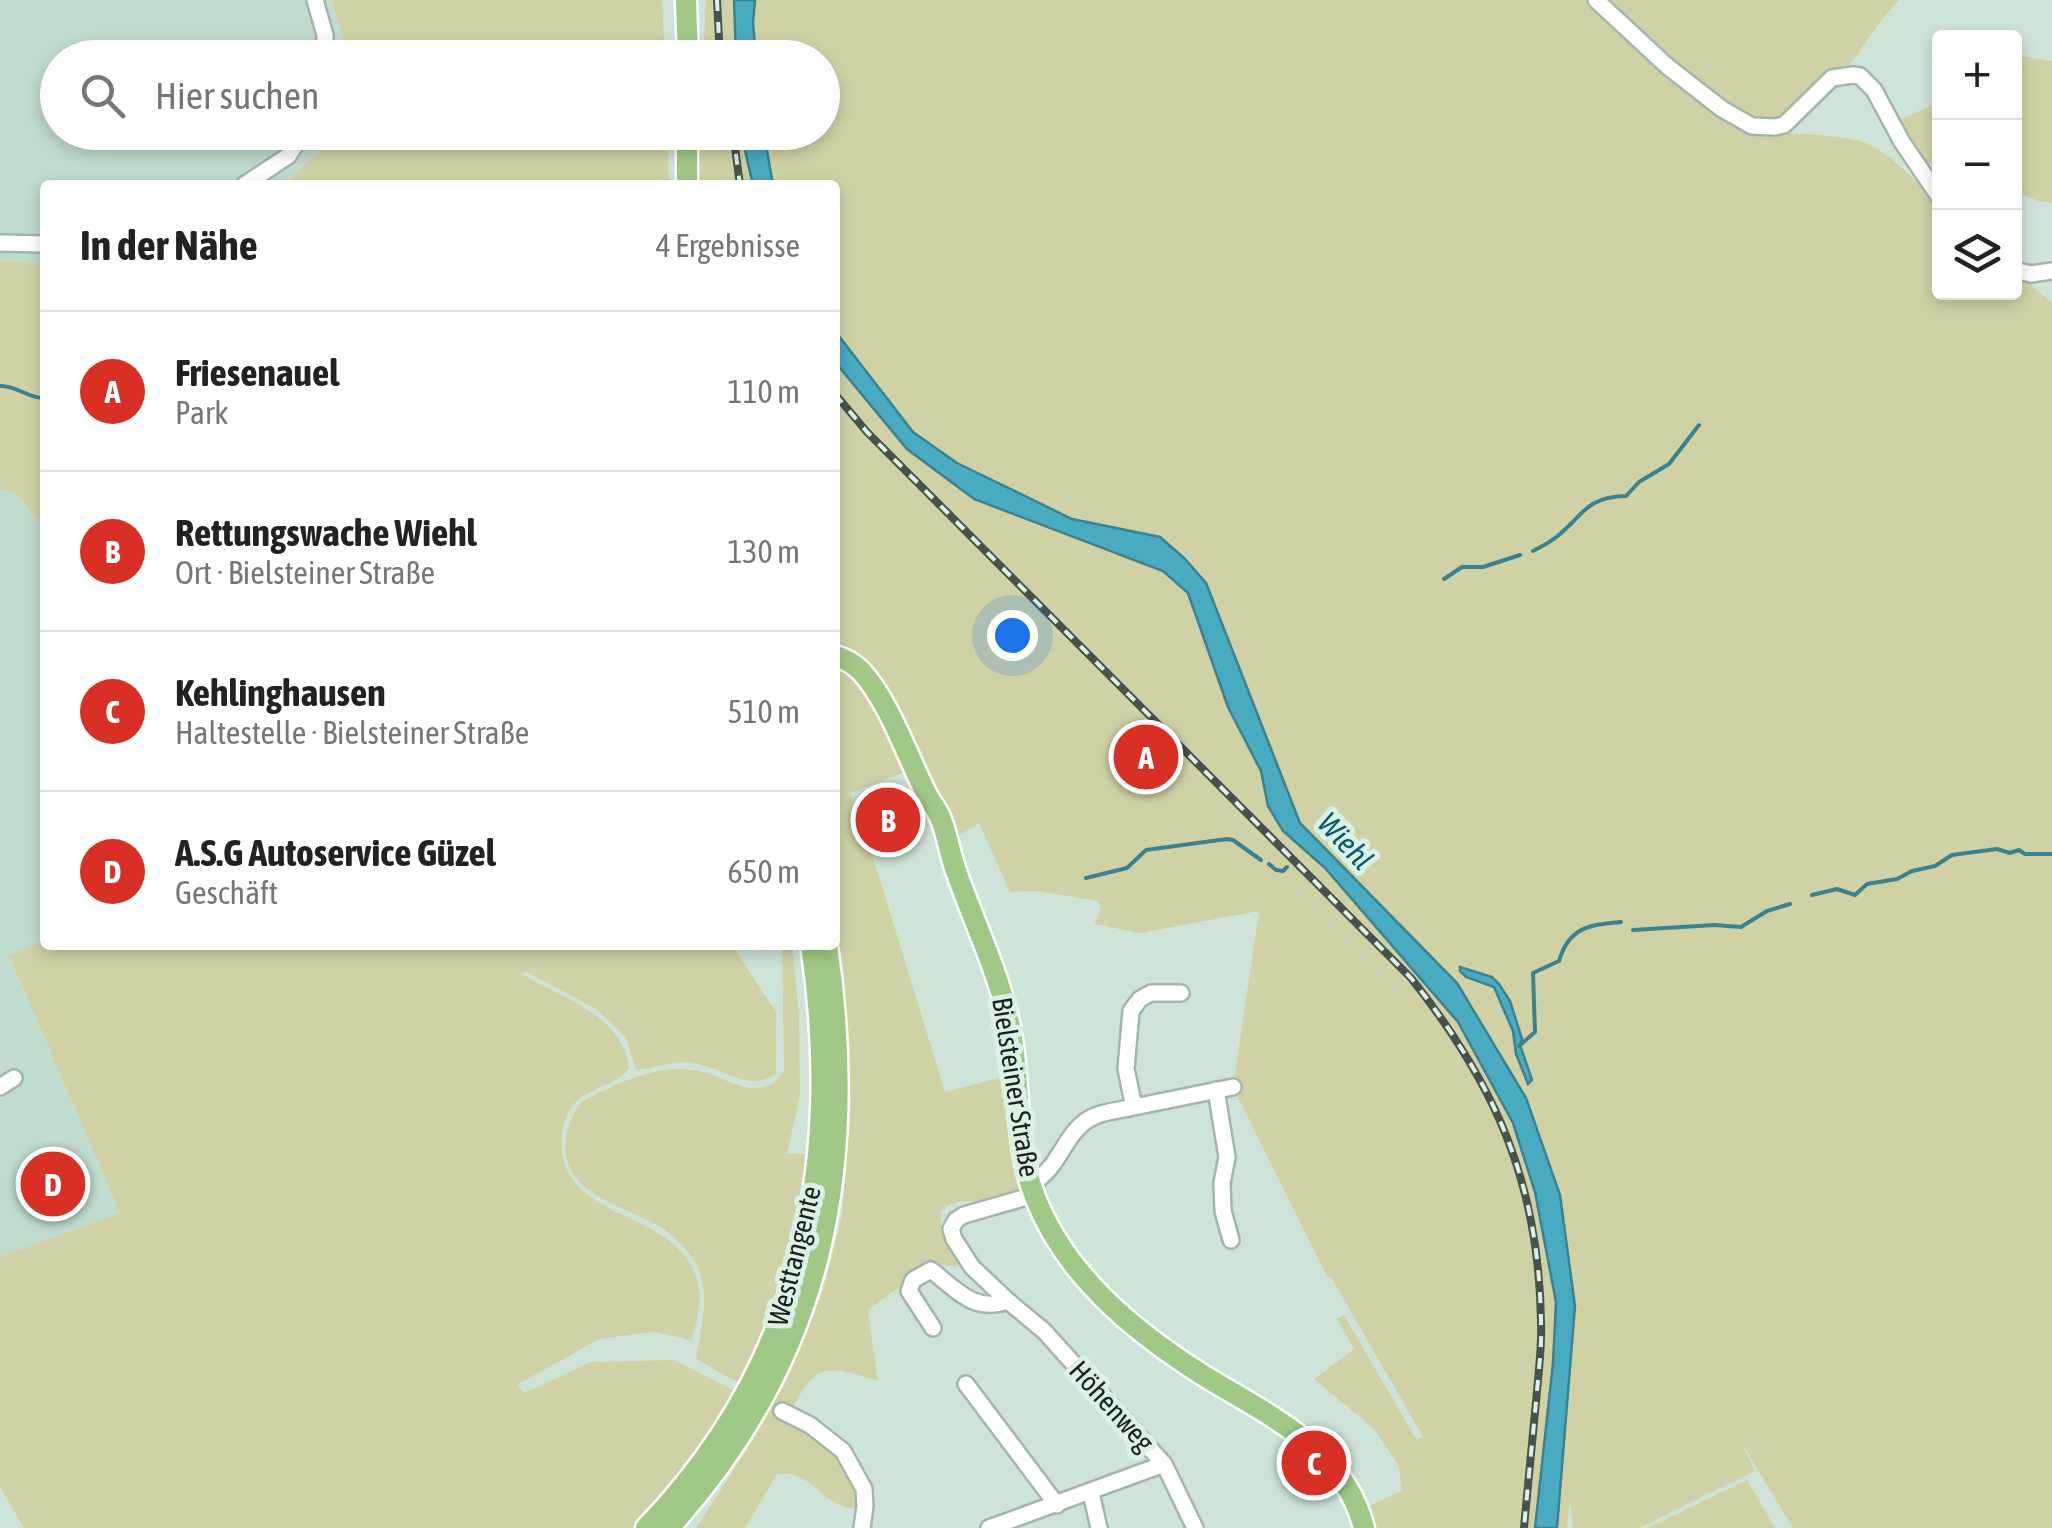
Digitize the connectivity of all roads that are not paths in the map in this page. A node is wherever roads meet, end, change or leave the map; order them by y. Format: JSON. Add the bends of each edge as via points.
{"nodes":[{"id":1,"x":315,"y":0,"type":"edge"},
{"id":2,"x":686,"y":0,"type":"edge"},
{"id":3,"x":1596,"y":0,"type":"edge"},
{"id":4,"x":325,"y":40,"type":"edge"},
{"id":5,"x":687,"y":40,"type":"edge"},
{"id":6,"x":292,"y":150,"type":"edge"},
{"id":7,"x":688,"y":150,"type":"edge"},
{"id":8,"x":252,"y":180,"type":"edge"},
{"id":9,"x":687,"y":180,"type":"edge"},
{"id":10,"x":1932,"y":186,"type":"edge"},
{"id":11,"x":0,"y":243,"type":"edge"},
{"id":12,"x":40,"y":244,"type":"edge"},
{"id":13,"x":2022,"y":272,"type":"edge"},
{"id":14,"x":2052,"y":272,"type":"edge"},
{"id":15,"x":840,"y":658,"type":"edge"},
{"id":16,"x":811,"y":950,"type":"edge"},
{"id":17,"x":828,"y":950,"type":"edge"},
{"id":18,"x":1181,"y":992,"type":"dead end"},
{"id":19,"x":1134,"y":1108,"type":"junction"},
{"id":20,"x":1034,"y":1195,"type":"junction"},
{"id":21,"x":1231,"y":1240,"type":"dead end"},
{"id":22,"x":1008,"y":1301,"type":"junction"},
{"id":23,"x":933,"y":1328,"type":"dead end"},
{"id":24,"x":966,"y":1384,"type":"dead end"},
{"id":25,"x":782,"y":1411,"type":"dead end"},
{"id":26,"x":1164,"y":1464,"type":"junction"},
{"id":27,"x":1090,"y":1493,"type":"junction"},
{"id":28,"x":1057,"y":1505,"type":"junction"},
{"id":29,"x":646,"y":1528,"type":"edge"},
{"id":30,"x":669,"y":1528,"type":"edge"},
{"id":31,"x":862,"y":1528,"type":"edge"},
{"id":32,"x":989,"y":1528,"type":"edge"},
{"id":33,"x":1100,"y":1528,"type":"edge"},
{"id":34,"x":1195,"y":1528,"type":"edge"},
{"id":35,"x":1364,"y":1528,"type":"edge"}],
"edges":[{"from":1,"to":4,"type":"street"},
{"from":2,"to":5,"type":"main road"},
{"from":3,"to":10,"type":"street","via":[[1667,66],[1752,126],[1784,125],[1832,78],[1860,76]]},
{"from":6,"to":8,"type":"street"},
{"from":7,"to":9,"type":"main road"},
{"from":11,"to":12,"type":"street"},
{"from":13,"to":14,"type":"street"},
{"from":15,"to":20,"type":"main road","name":"Bielsteiner Straße","via":[[874,688],[926,794],[998,980]]},
{"from":16,"to":29,"type":"main road","name":"Westtangente","via":[[820,1119],[792,1288],[728,1427]]},
{"from":17,"to":30,"type":"main road","name":"Westtangente","via":[[839,1110],[821,1251],[791,1342],[763,1399],[711,1479]]},
{"from":18,"to":19,"type":"street","via":[[1151,992],[1131,1011],[1126,1069]]},
{"from":19,"to":20,"type":"street","via":[[1096,1116],[1077,1128],[1049,1172],[1036,1180]]},
{"from":19,"to":21,"type":"street","via":[[1224,1089],[1223,1211]]},
{"from":20,"to":22,"type":"street","name":"Höhenweg","via":[[964,1215],[951,1228],[972,1267]]},
{"from":20,"to":35,"type":"main road","name":"Bielsteiner Straße","via":[[1072,1263],[1111,1307],[1312,1446],[1338,1472]]},
{"from":22,"to":23,"type":"street","via":[[978,1305],[931,1270],[913,1280],[909,1291]]},
{"from":22,"to":26,"type":"street","name":"Höhenweg","via":[[1044,1331]]},
{"from":24,"to":28,"type":"street"},
{"from":25,"to":31,"type":"street","via":[[843,1451],[864,1489]]},
{"from":26,"to":27,"type":"street"},
{"from":26,"to":34,"type":"street","name":"Höhenweg"},
{"from":27,"to":28,"type":"street"},
{"from":27,"to":33,"type":"street"},
{"from":28,"to":32,"type":"street"}]}
